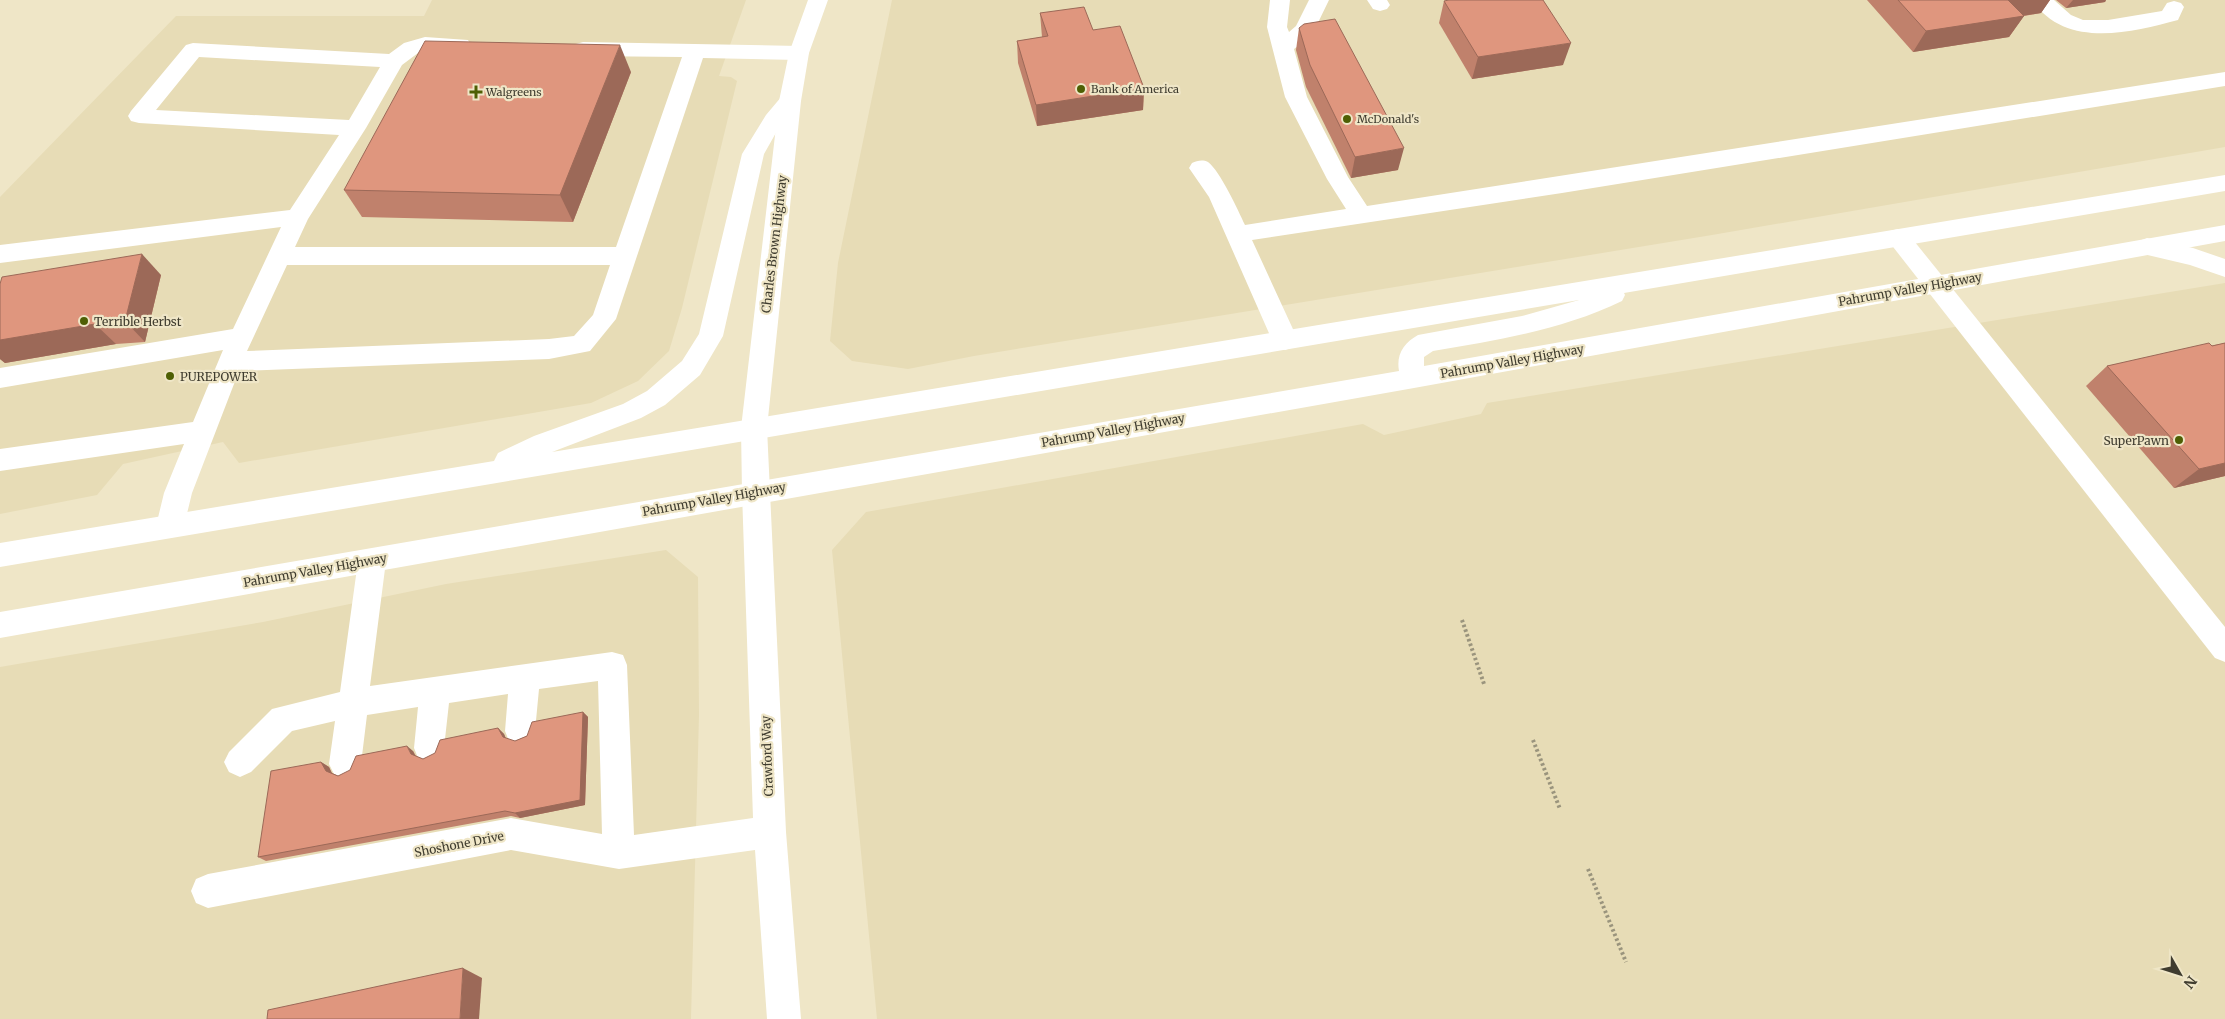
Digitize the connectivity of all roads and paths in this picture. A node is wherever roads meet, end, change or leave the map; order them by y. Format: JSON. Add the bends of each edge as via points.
{"nodes":[{"id":1,"x":818,"y":0,"type":"edge"},
{"id":2,"x":1280,"y":0,"type":"edge"},
{"id":3,"x":1319,"y":0,"type":"edge"},
{"id":4,"x":2042,"y":0,"type":"edge"},
{"id":5,"x":2174,"y":7,"type":"dead end"},
{"id":6,"x":484,"y":46,"type":"edge"},
{"id":7,"x":564,"y":48,"type":"edge"},
{"id":8,"x":1282,"y":48,"type":"junction"},
{"id":9,"x":694,"y":52,"type":"junction"},
{"id":10,"x":800,"y":53,"type":"junction"},
{"id":11,"x":394,"y":60,"type":"junction"},
{"id":12,"x":2225,"y":80,"type":"edge"},
{"id":13,"x":790,"y":101,"type":"junction"},
{"id":14,"x":355,"y":128,"type":"junction"},
{"id":15,"x":1200,"y":168,"type":"dead end"},
{"id":16,"x":2225,"y":182,"type":"edge"},
{"id":17,"x":1361,"y":215,"type":"junction"},
{"id":18,"x":297,"y":217,"type":"junction"},
{"id":19,"x":2225,"y":232,"type":"edge"},
{"id":20,"x":1238,"y":234,"type":"junction"},
{"id":21,"x":1898,"y":237,"type":"junction"},
{"id":22,"x":2147,"y":246,"type":"junction"},
{"id":23,"x":0,"y":254,"type":"edge"},
{"id":24,"x":278,"y":256,"type":"junction"},
{"id":25,"x":625,"y":256,"type":"junction"},
{"id":26,"x":2225,"y":268,"type":"edge"},
{"id":27,"x":1638,"y":281,"type":"junction"},
{"id":28,"x":1935,"y":285,"type":"junction"},
{"id":29,"x":241,"y":337,"type":"junction"},
{"id":30,"x":1285,"y":340,"type":"junction"},
{"id":31,"x":230,"y":362,"type":"junction"},
{"id":32,"x":0,"y":378,"type":"edge"},
{"id":33,"x":1414,"y":378,"type":"junction"},
{"id":34,"x":754,"y":428,"type":"junction"},
{"id":35,"x":201,"y":431,"type":"junction"},
{"id":36,"x":0,"y":460,"type":"edge"},
{"id":37,"x":482,"y":474,"type":"junction"},
{"id":38,"x":756,"y":492,"type":"junction"},
{"id":39,"x":170,"y":526,"type":"junction"},
{"id":40,"x":0,"y":555,"type":"edge"},
{"id":41,"x":372,"y":560,"type":"junction"},
{"id":42,"x":1462,"y":620,"type":"dead end"},
{"id":43,"x":0,"y":625,"type":"edge"},
{"id":44,"x":2225,"y":649,"type":"edge"},
{"id":45,"x":525,"y":678,"type":"junction"},
{"id":46,"x":1484,"y":684,"type":"dead end"},
{"id":47,"x":435,"y":692,"type":"junction"},
{"id":48,"x":354,"y":703,"type":"junction"},
{"id":49,"x":520,"y":730,"type":"dead end"},
{"id":50,"x":1533,"y":740,"type":"dead end"},
{"id":51,"x":429,"y":748,"type":"dead end"},
{"id":52,"x":240,"y":762,"type":"dead end"},
{"id":53,"x":345,"y":764,"type":"dead end"},
{"id":54,"x":1560,"y":809,"type":"dead end"},
{"id":55,"x":770,"y":832,"type":"junction"},
{"id":56,"x":619,"y":853,"type":"junction"},
{"id":57,"x":1588,"y":870,"type":"dead end"},
{"id":58,"x":208,"y":891,"type":"dead end"},
{"id":59,"x":1626,"y":962,"type":"dead end"},
{"id":60,"x":784,"y":1019,"type":"edge"}],
"edges":[{"from":1,"to":10,"type":"main road","name":"Charles Brown Highway"},
{"from":2,"to":8,"type":"main road","via":[[1277,27]]},
{"from":3,"to":8,"type":"main road","via":[[1305,30]]},
{"from":4,"to":5,"type":"main road","via":[[2072,24],[2090,27],[2171,16]]},
{"from":6,"to":11,"type":"main road","via":[[424,44],[411,48]]},
{"from":7,"to":9,"type":"main road"},
{"from":8,"to":17,"type":"main road","via":[[1296,97],[1338,179]]},
{"from":9,"to":10,"type":"main road"},
{"from":9,"to":25,"type":"main road"},
{"from":10,"to":13,"type":"main road","name":"Charles Brown Highway"},
{"from":11,"to":14,"type":"main road"},
{"from":11,"to":14,"type":"main road","via":[[194,50],[139,116]]},
{"from":12,"to":17,"type":"main road"},
{"from":13,"to":34,"type":"main road","name":"Charles Brown Highway"},
{"from":13,"to":37,"type":"main road","via":[[763,134],[753,154],[711,336],[691,368],[656,398],[632,411],[543,444]]},
{"from":14,"to":18,"type":"main road"},
{"from":15,"to":20,"type":"main road","via":[[1220,194]]},
{"from":16,"to":21,"type":"main road"},
{"from":17,"to":20,"type":"main road"},
{"from":18,"to":23,"type":"main road"},
{"from":18,"to":24,"type":"main road"},
{"from":19,"to":22,"type":"main road","name":"Pahrump Valley Highway"},
{"from":20,"to":30,"type":"main road"},
{"from":21,"to":27,"type":"main road"},
{"from":21,"to":28,"type":"main road"},
{"from":22,"to":26,"type":"main road"},
{"from":22,"to":28,"type":"main road","name":"Pahrump Valley Highway"},
{"from":24,"to":25,"type":"main road"},
{"from":24,"to":29,"type":"main road"},
{"from":25,"to":31,"type":"main road","via":[[604,319],[581,344],[549,349]]},
{"from":27,"to":30,"type":"main road"},
{"from":27,"to":33,"type":"main road","via":[[1581,310],[1554,318],[1427,342],[1412,355],[1410,362]]},
{"from":28,"to":33,"type":"main road","name":"Pahrump Valley Highway"},
{"from":28,"to":44,"type":"main road"},
{"from":29,"to":31,"type":"main road"},
{"from":29,"to":32,"type":"main road"},
{"from":30,"to":34,"type":"main road"},
{"from":31,"to":35,"type":"main road"},
{"from":33,"to":38,"type":"main road","name":"Pahrump Valley Highway"},
{"from":34,"to":37,"type":"main road"},
{"from":34,"to":38,"type":"main road","name":"Charles Brown Highway"},
{"from":35,"to":36,"type":"main road"},
{"from":35,"to":39,"type":"main road","via":[[178,493]]},
{"from":37,"to":39,"type":"main road"},
{"from":38,"to":41,"type":"main road","name":"Pahrump Valley Highway"},
{"from":38,"to":55,"type":"main road","name":"Crawford Way"},
{"from":39,"to":40,"type":"main road"},
{"from":41,"to":43,"type":"main road","name":"Pahrump Valley Highway"},
{"from":41,"to":48,"type":"main road"},
{"from":42,"to":46,"type":"path"},
{"from":45,"to":47,"type":"main road"},
{"from":45,"to":49,"type":"main road"},
{"from":45,"to":56,"type":"main road","via":[[612,665]]},
{"from":47,"to":48,"type":"main road"},
{"from":47,"to":51,"type":"main road"},
{"from":48,"to":52,"type":"main road","via":[[283,719]]},
{"from":48,"to":53,"type":"main road"},
{"from":50,"to":54,"type":"path"},
{"from":55,"to":56,"type":"main road","name":"Shoshone Drive"},
{"from":55,"to":60,"type":"main road","name":"Crawford Way"},
{"from":56,"to":58,"type":"main road","name":"Shoshone Drive","via":[[512,827],[332,862]]},
{"from":57,"to":59,"type":"path"}]}
